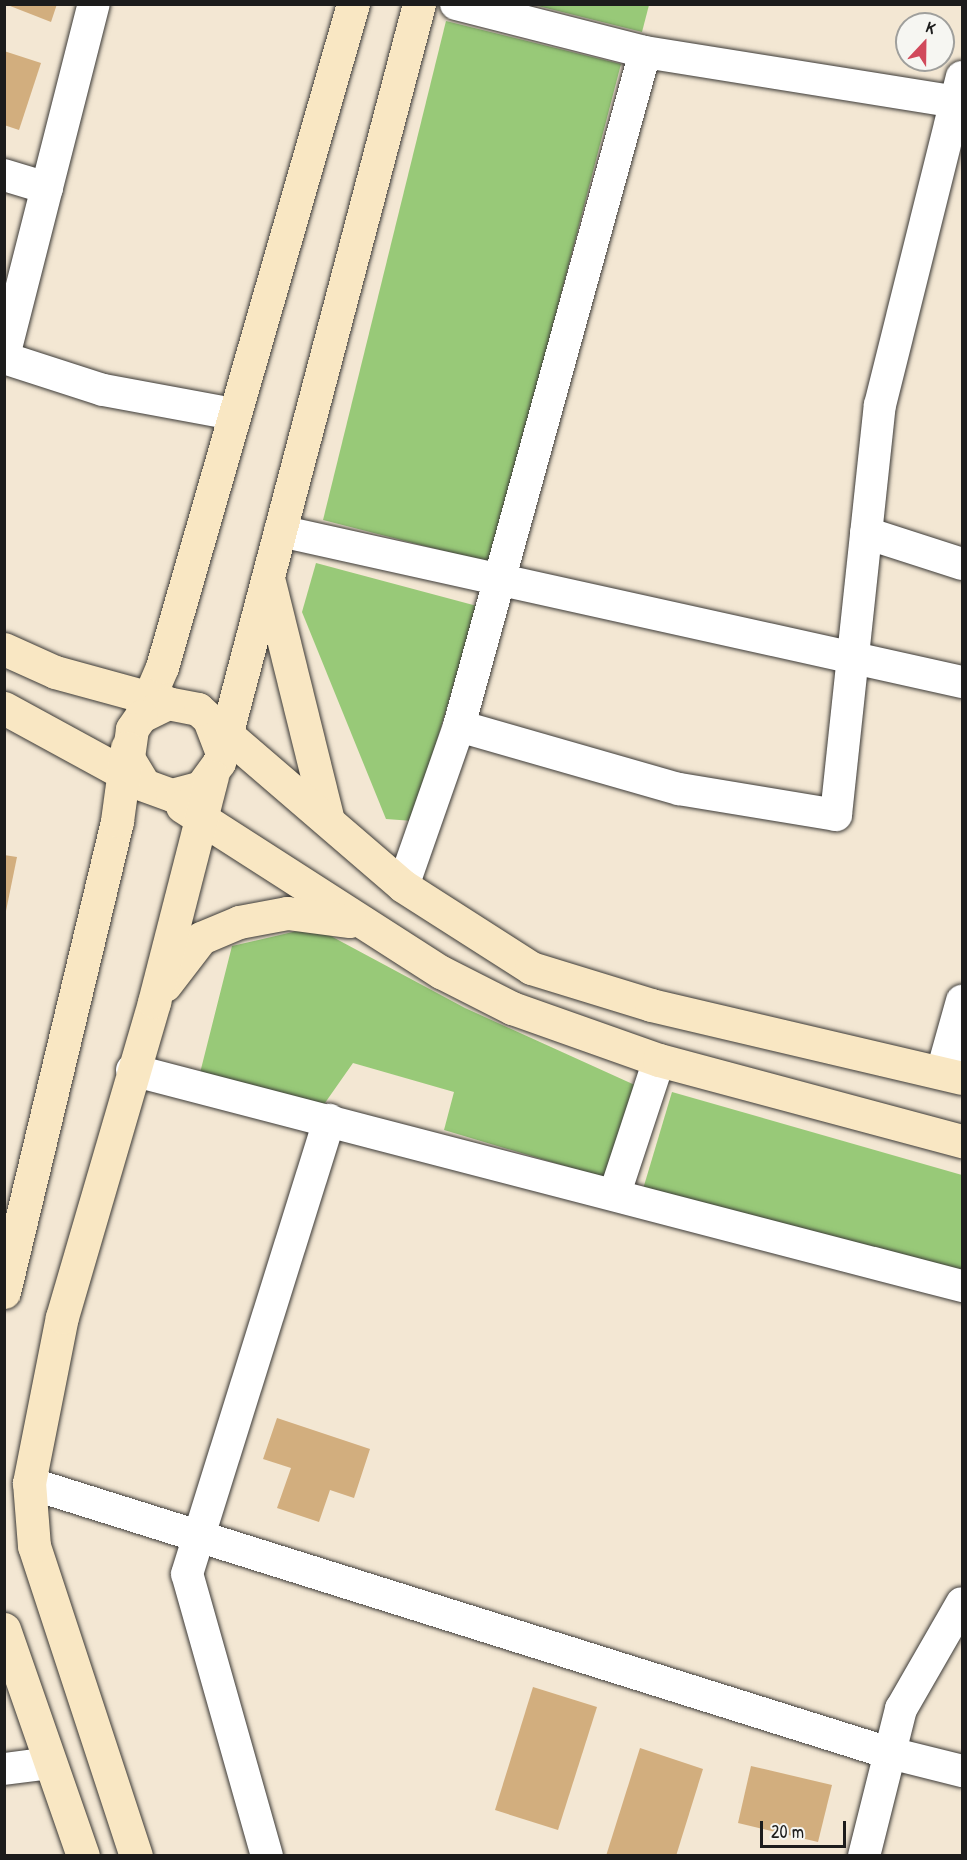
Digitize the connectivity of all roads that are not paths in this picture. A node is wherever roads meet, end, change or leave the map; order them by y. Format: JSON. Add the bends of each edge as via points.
{"nodes":[{"id":1,"x":94,"y":4,"type":"edge"},
{"id":2,"x":353,"y":4,"type":"edge"},
{"id":3,"x":419,"y":4,"type":"edge"},
{"id":4,"x":456,"y":4,"type":"edge"},
{"id":5,"x":645,"y":52,"type":"junction"},
{"id":6,"x":959,"y":90,"type":"edge"},
{"id":7,"x":4,"y":175,"type":"edge"},
{"id":8,"x":47,"y":188,"type":"junction"},
{"id":9,"x":4,"y":357,"type":"edge"},
{"id":10,"x":234,"y":414,"type":"junction"},
{"id":11,"x":280,"y":531,"type":"junction"},
{"id":12,"x":866,"y":533,"type":"junction"},
{"id":13,"x":963,"y":564,"type":"edge"},
{"id":14,"x":501,"y":580,"type":"junction"},
{"id":15,"x":268,"y":581,"type":"junction"},
{"id":16,"x":4,"y":649,"type":"edge"},
{"id":17,"x":852,"y":657,"type":"junction"},
{"id":18,"x":963,"y":682,"type":"edge"},
{"id":19,"x":4,"y":708,"type":"edge"},
{"id":20,"x":459,"y":726,"type":"junction"},
{"id":21,"x":144,"y":744,"type":"junction"},
{"id":22,"x":216,"y":744,"type":"junction"},
{"id":23,"x":327,"y":816,"type":"junction"},
{"id":24,"x":201,"y":817,"type":"junction"},
{"id":25,"x":403,"y":886,"type":"junction"},
{"id":26,"x":368,"y":926,"type":"junction"},
{"id":27,"x":963,"y":1001,"type":"edge"},
{"id":28,"x":154,"y":1002,"type":"junction"},
{"id":29,"x":659,"y":1060,"type":"junction"},
{"id":30,"x":132,"y":1070,"type":"junction"},
{"id":31,"x":952,"y":1075,"type":"edge"},
{"id":32,"x":329,"y":1120,"type":"junction"},
{"id":33,"x":963,"y":1142,"type":"edge"},
{"id":34,"x":615,"y":1192,"type":"junction"},
{"id":35,"x":963,"y":1286,"type":"edge"},
{"id":36,"x":4,"y":1292,"type":"edge"},
{"id":37,"x":29,"y":1483,"type":"junction"},
{"id":38,"x":198,"y":1535,"type":"junction"},
{"id":39,"x":963,"y":1603,"type":"edge"},
{"id":40,"x":4,"y":1629,"type":"edge"},
{"id":41,"x":886,"y":1752,"type":"junction"},
{"id":42,"x":50,"y":1763,"type":"junction"},
{"id":43,"x":4,"y":1769,"type":"edge"},
{"id":44,"x":963,"y":1771,"type":"edge"},
{"id":45,"x":83,"y":1856,"type":"edge"},
{"id":46,"x":136,"y":1856,"type":"edge"},
{"id":47,"x":267,"y":1856,"type":"edge"},
{"id":48,"x":864,"y":1856,"type":"edge"}],
"edges":[{"from":1,"to":8,"type":"street"},
{"from":2,"to":10,"type":"main road"},
{"from":3,"to":11,"type":"main road"},
{"from":4,"to":5,"type":"street"},
{"from":5,"to":6,"type":"street"},
{"from":5,"to":14,"type":"street"},
{"from":6,"to":12,"type":"street","via":[[880,405]]},
{"from":7,"to":8,"type":"street"},
{"from":8,"to":9,"type":"street"},
{"from":9,"to":10,"type":"street","via":[[103,390]]},
{"from":10,"to":21,"type":"main road"},
{"from":11,"to":14,"type":"street"},
{"from":11,"to":15,"type":"main road"},
{"from":12,"to":13,"type":"street"},
{"from":12,"to":17,"type":"street"},
{"from":14,"to":17,"type":"street"},
{"from":14,"to":20,"type":"street"},
{"from":15,"to":22,"type":"main road"},
{"from":15,"to":23,"type":"main road"},
{"from":16,"to":21,"type":"main road","via":[[54,672]]},
{"from":17,"to":18,"type":"street"},
{"from":17,"to":20,"type":"street","via":[[836,815],[679,789]]},
{"from":19,"to":21,"type":"main road"},
{"from":20,"to":25,"type":"street"},
{"from":21,"to":22,"type":"main road","via":[[198,709]]},
{"from":21,"to":22,"type":"main road","via":[[187,794]]},
{"from":21,"to":24,"type":"main road"},
{"from":21,"to":36,"type":"main road","via":[[117,822]]},
{"from":22,"to":23,"type":"main road"},
{"from":22,"to":24,"type":"main road"},
{"from":23,"to":25,"type":"main road"},
{"from":24,"to":26,"type":"main road"},
{"from":24,"to":28,"type":"main road"},
{"from":25,"to":31,"type":"main road","via":[[531,968],[651,1005]]},
{"from":26,"to":28,"type":"main road","via":[[318,913],[238,922],[201,938]]},
{"from":26,"to":29,"type":"main road","via":[[513,1008]]},
{"from":27,"to":31,"type":"street"},
{"from":28,"to":30,"type":"main road"},
{"from":29,"to":33,"type":"main road"},
{"from":29,"to":34,"type":"street"},
{"from":30,"to":32,"type":"street"},
{"from":30,"to":37,"type":"main road","via":[[62,1317]]},
{"from":32,"to":34,"type":"street"},
{"from":32,"to":38,"type":"street"},
{"from":34,"to":35,"type":"street"},
{"from":37,"to":38,"type":"street"},
{"from":37,"to":46,"type":"main road","via":[[34,1546]]},
{"from":38,"to":41,"type":"street"},
{"from":38,"to":47,"type":"street","via":[[188,1574]]},
{"from":39,"to":41,"type":"street","via":[[901,1709]]},
{"from":40,"to":42,"type":"main road"},
{"from":41,"to":44,"type":"street"},
{"from":41,"to":48,"type":"street"},
{"from":42,"to":43,"type":"street"},
{"from":42,"to":45,"type":"main road"}]}
